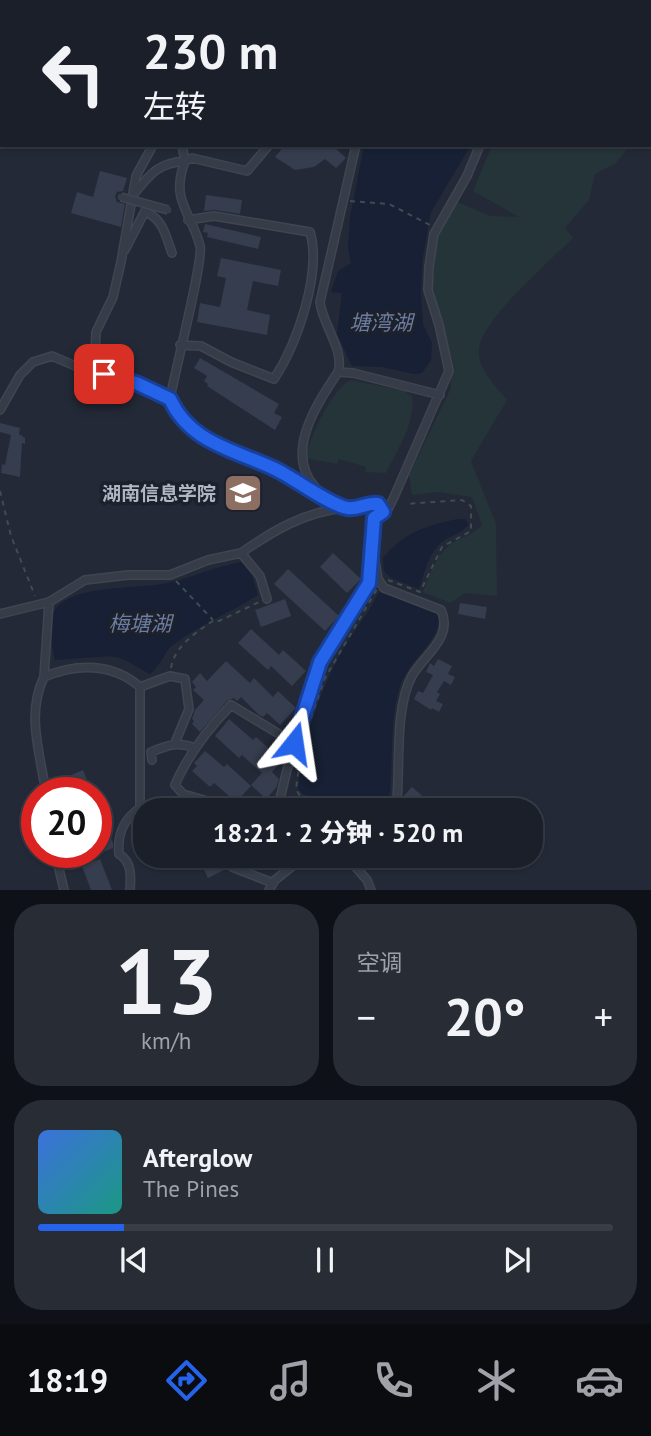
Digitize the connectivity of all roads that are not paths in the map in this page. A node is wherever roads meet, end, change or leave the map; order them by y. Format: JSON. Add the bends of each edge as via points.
{"nodes":[{"id":1,"x":152,"y":147,"type":"edge"},
{"id":2,"x":182,"y":147,"type":"edge"},
{"id":3,"x":266,"y":147,"type":"edge"},
{"id":4,"x":356,"y":147,"type":"edge"},
{"id":5,"x":479,"y":147,"type":"edge"},
{"id":6,"x":185,"y":161,"type":"junction"},
{"id":7,"x":132,"y":196,"type":"junction"},
{"id":8,"x":121,"y":197,"type":"dead end"},
{"id":9,"x":184,"y":209,"type":"junction"},
{"id":10,"x":188,"y":220,"type":"junction"},
{"id":11,"x":172,"y":253,"type":"dead end"},
{"id":12,"x":122,"y":257,"type":"junction"},
{"id":13,"x":180,"y":345,"type":"junction"},
{"id":14,"x":90,"y":372,"type":"junction"},
{"id":15,"x":338,"y":372,"type":"junction"},
{"id":16,"x":440,"y":395,"type":"junction"},
{"id":17,"x":170,"y":399,"type":"junction"},
{"id":18,"x":0,"y":410,"type":"edge"},
{"id":19,"x":320,"y":493,"type":"junction"},
{"id":20,"x":345,"y":508,"type":"junction"},
{"id":21,"x":383,"y":512,"type":"junction"},
{"id":22,"x":373,"y":543,"type":"junction"},
{"id":23,"x":241,"y":553,"type":"junction"},
{"id":24,"x":267,"y":599,"type":"road end"},
{"id":25,"x":49,"y":603,"type":"junction"},
{"id":26,"x":0,"y":614,"type":"edge"},
{"id":27,"x":44,"y":677,"type":"junction"},
{"id":28,"x":139,"y":687,"type":"junction"},
{"id":29,"x":175,"y":743,"type":"junction"},
{"id":30,"x":294,"y":743,"type":"junction"},
{"id":31,"x":195,"y":748,"type":"junction"},
{"id":32,"x":152,"y":760,"type":"dead end"},
{"id":33,"x":43,"y":777,"type":"edge"},
{"id":34,"x":195,"y":798,"type":"edge"},
{"id":35,"x":280,"y":798,"type":"edge"},
{"id":36,"x":397,"y":798,"type":"edge"},
{"id":37,"x":59,"y":868,"type":"edge"},
{"id":38,"x":234,"y":868,"type":"edge"},
{"id":39,"x":291,"y":868,"type":"edge"},
{"id":40,"x":356,"y":868,"type":"edge"},
{"id":41,"x":271,"y":886,"type":"edge"},
{"id":42,"x":64,"y":890,"type":"edge"},
{"id":43,"x":130,"y":890,"type":"edge"},
{"id":44,"x":371,"y":890,"type":"edge"}],
"edges":[{"from":1,"to":7,"type":"lane","via":[[136,176]]},
{"from":2,"to":6,"type":"lane"},
{"from":3,"to":6,"type":"lane","via":[[247,171],[191,158]]},
{"from":4,"to":15,"type":"lane","via":[[320,302],[337,354]]},
{"from":5,"to":16,"type":"lane","via":[[437,230],[429,267],[428,290],[449,371]]},
{"from":6,"to":7,"type":"lane","via":[[166,163]]},
{"from":6,"to":9,"type":"lane","via":[[178,178]]},
{"from":7,"to":12,"type":"lane"},
{"from":8,"to":9,"type":"lane","bridge":true,"via":[[168,210]]},
{"from":9,"to":10,"type":"lane"},
{"from":10,"to":13,"type":"lane","via":[[201,252]]},
{"from":10,"to":13,"type":"lane","via":[[214,216],[310,232],[315,248],[298,337],[274,379],[201,346]]},
{"from":11,"to":12,"type":"lane","via":[[164,227],[145,211]]},
{"from":12,"to":14,"type":"lane","via":[[113,297],[96,332]]},
{"from":13,"to":17,"type":"lane"},
{"from":14,"to":17,"type":"lane","via":[[121,378]]},
{"from":14,"to":18,"type":"lane","via":[[52,356],[33,362]]},
{"from":15,"to":16,"type":"lane"},
{"from":15,"to":19,"type":"lane","via":[[304,433],[302,463],[306,477]]},
{"from":16,"to":21,"type":"lane"},
{"from":17,"to":19,"type":"lane","via":[[178,418],[203,437]]},
{"from":19,"to":20,"type":"lane"},
{"from":20,"to":21,"type":"lane","via":[[358,509],[370,503],[378,504]]},
{"from":20,"to":23,"type":"lane","via":[[320,510],[293,521]]},
{"from":21,"to":22,"type":"lane","via":[[374,518]]},
{"from":22,"to":30,"type":"lane","via":[[369,583],[320,662]]},
{"from":22,"to":36,"type":"lane","via":[[384,588],[441,610],[444,616],[435,649],[412,676],[404,700]]},
{"from":23,"to":24,"type":"lane","via":[[260,576]]},
{"from":23,"to":25,"type":"lane","via":[[170,575],[85,580]]},
{"from":25,"to":26,"type":"lane"},
{"from":25,"to":27,"type":"lane"},
{"from":27,"to":28,"type":"lane","via":[[77,667],[111,669]]},
{"from":27,"to":33,"type":"lane","via":[[34,720]]},
{"from":28,"to":29,"type":"lane","via":[[170,676],[185,679],[189,709]]},
{"from":28,"to":43,"type":"lane","via":[[140,808],[123,824],[119,847],[131,872]]},
{"from":29,"to":31,"type":"lane"},
{"from":29,"to":32,"type":"lane","via":[[151,751]]},
{"from":30,"to":31,"type":"lane","via":[[231,705]]},
{"from":30,"to":35,"type":"lane"},
{"from":31,"to":34,"type":"lane","via":[[175,785]]},
{"from":37,"to":42,"type":"lane"},
{"from":38,"to":41,"type":"lane"},
{"from":39,"to":41,"type":"lane"},
{"from":40,"to":44,"type":"lane"}]}
